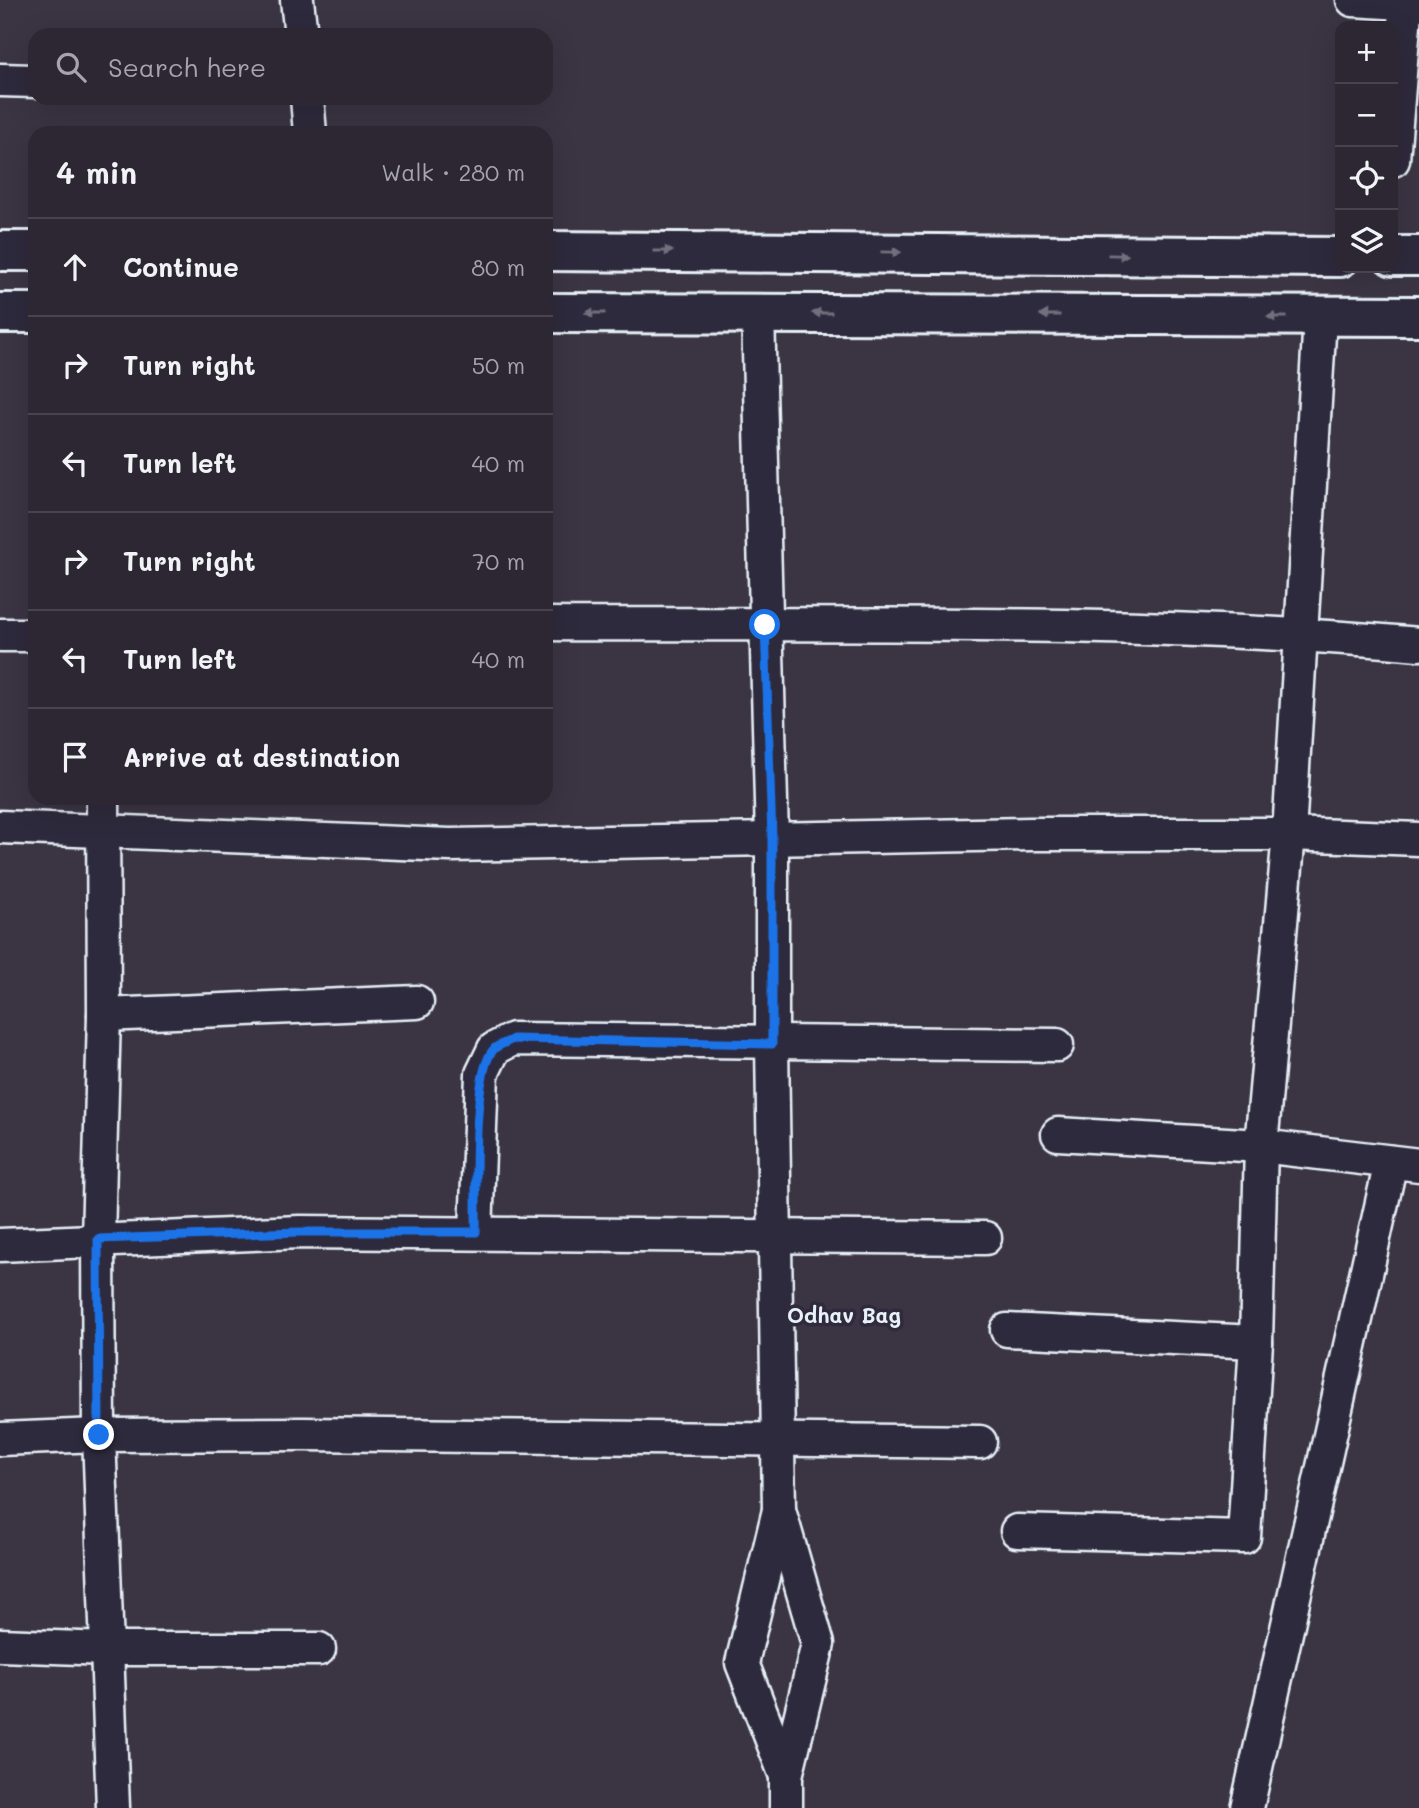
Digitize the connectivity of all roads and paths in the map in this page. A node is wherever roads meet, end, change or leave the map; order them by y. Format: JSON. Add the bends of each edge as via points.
{"nodes":[{"id":1,"x":297,"y":0,"type":"edge"},
{"id":2,"x":1353,"y":0,"type":"edge"},
{"id":3,"x":1411,"y":2,"type":"edge"},
{"id":4,"x":300,"y":28,"type":"edge"},
{"id":5,"x":0,"y":80,"type":"edge"},
{"id":6,"x":28,"y":81,"type":"edge"},
{"id":7,"x":308,"y":105,"type":"edge"},
{"id":8,"x":309,"y":126,"type":"edge"},
{"id":9,"x":1394,"y":147,"type":"edge"},
{"id":10,"x":0,"y":251,"type":"edge"},
{"id":11,"x":28,"y":251,"type":"edge"},
{"id":12,"x":553,"y":251,"type":"edge"},
{"id":13,"x":1398,"y":256,"type":"edge"},
{"id":14,"x":1419,"y":256,"type":"edge"},
{"id":15,"x":1335,"y":257,"type":"edge"},
{"id":16,"x":0,"y":313,"type":"edge"},
{"id":17,"x":28,"y":313,"type":"edge"},
{"id":18,"x":553,"y":313,"type":"edge"},
{"id":19,"x":758,"y":313,"type":"junction"},
{"id":20,"x":1419,"y":316,"type":"edge"},
{"id":21,"x":1320,"y":318,"type":"junction"},
{"id":22,"x":553,"y":624,"type":"edge"},
{"id":23,"x":765,"y":625,"type":"junction"},
{"id":24,"x":1301,"y":633,"type":"junction"},
{"id":25,"x":0,"y":635,"type":"edge"},
{"id":26,"x":28,"y":635,"type":"edge"},
{"id":27,"x":1419,"y":644,"type":"edge"},
{"id":28,"x":103,"y":805,"type":"edge"},
{"id":29,"x":0,"y":827,"type":"edge"},
{"id":30,"x":101,"y":832,"type":"junction"},
{"id":31,"x":1289,"y":834,"type":"junction"},
{"id":32,"x":772,"y":839,"type":"junction"},
{"id":33,"x":1419,"y":839,"type":"edge"},
{"id":34,"x":417,"y":1002,"type":"dead end"},
{"id":35,"x":104,"y":1015,"type":"junction"},
{"id":36,"x":772,"y":1044,"type":"junction"},
{"id":37,"x":1057,"y":1045,"type":"dead end"},
{"id":38,"x":1058,"y":1134,"type":"dead end"},
{"id":39,"x":1261,"y":1146,"type":"junction"},
{"id":40,"x":1405,"y":1164,"type":"edge"},
{"id":41,"x":476,"y":1232,"type":"junction"},
{"id":42,"x":775,"y":1234,"type":"junction"},
{"id":43,"x":985,"y":1238,"type":"dead end"},
{"id":44,"x":98,"y":1239,"type":"junction"},
{"id":45,"x":0,"y":1245,"type":"edge"},
{"id":46,"x":1007,"y":1330,"type":"dead end"},
{"id":47,"x":1256,"y":1342,"type":"junction"},
{"id":48,"x":99,"y":1435,"type":"junction"},
{"id":49,"x":0,"y":1439,"type":"edge"},
{"id":50,"x":778,"y":1440,"type":"junction"},
{"id":51,"x":980,"y":1442,"type":"dead end"},
{"id":52,"x":779,"y":1510,"type":"junction"},
{"id":53,"x":1017,"y":1531,"type":"dead end"},
{"id":54,"x":0,"y":1645,"type":"edge"},
{"id":55,"x":319,"y":1648,"type":"dead end"},
{"id":56,"x":107,"y":1649,"type":"junction"},
{"id":57,"x":786,"y":1776,"type":"junction"},
{"id":58,"x":113,"y":1808,"type":"edge"},
{"id":59,"x":786,"y":1808,"type":"edge"},
{"id":60,"x":1247,"y":1808,"type":"edge"}],
"edges":[{"from":1,"to":4,"type":"street"},
{"from":2,"to":3,"type":"street"},
{"from":3,"to":9,"type":"street"},
{"from":5,"to":6,"type":"street"},
{"from":7,"to":8,"type":"street"},
{"from":10,"to":11,"type":"main road"},
{"from":12,"to":15,"type":"main road","one_way":true},
{"from":13,"to":14,"type":"main road"},
{"from":16,"to":17,"type":"main road"},
{"from":19,"to":18,"type":"main road","one_way":true},
{"from":21,"to":19,"type":"main road","one_way":true},
{"from":19,"to":23,"type":"street"},
{"from":20,"to":21,"type":"main road"},
{"from":21,"to":24,"type":"street"},
{"from":22,"to":23,"type":"street"},
{"from":23,"to":24,"type":"street","via":[[1015,623]]},
{"from":23,"to":32,"type":"street"},
{"from":24,"to":27,"type":"street"},
{"from":24,"to":31,"type":"street"},
{"from":25,"to":26,"type":"street"},
{"from":28,"to":30,"type":"street"},
{"from":29,"to":30,"type":"street"},
{"from":30,"to":32,"type":"street","via":[[450,845]]},
{"from":30,"to":35,"type":"street"},
{"from":31,"to":32,"type":"street"},
{"from":31,"to":33,"type":"street"},
{"from":31,"to":39,"type":"street"},
{"from":32,"to":36,"type":"street"},
{"from":34,"to":35,"type":"street"},
{"from":35,"to":44,"type":"street"},
{"from":36,"to":37,"type":"street"},
{"from":36,"to":41,"type":"street","via":[[513,1039],[494,1049],[482,1073]]},
{"from":36,"to":42,"type":"street"},
{"from":38,"to":39,"type":"street"},
{"from":39,"to":40,"type":"street"},
{"from":39,"to":47,"type":"street"},
{"from":40,"to":60,"type":"street"},
{"from":41,"to":42,"type":"street"},
{"from":41,"to":44,"type":"street"},
{"from":42,"to":43,"type":"street"},
{"from":42,"to":50,"type":"street"},
{"from":44,"to":45,"type":"street"},
{"from":44,"to":48,"type":"street"},
{"from":46,"to":47,"type":"street"},
{"from":47,"to":53,"type":"street","via":[[1244,1537]]},
{"from":48,"to":49,"type":"street"},
{"from":48,"to":50,"type":"street"},
{"from":48,"to":56,"type":"street"},
{"from":50,"to":51,"type":"street"},
{"from":50,"to":52,"type":"street"},
{"from":52,"to":57,"type":"street","via":[[818,1644]]},
{"from":52,"to":57,"type":"street","via":[[742,1663]]},
{"from":54,"to":56,"type":"street"},
{"from":55,"to":56,"type":"street"},
{"from":56,"to":58,"type":"street"},
{"from":57,"to":59,"type":"street"}]}
